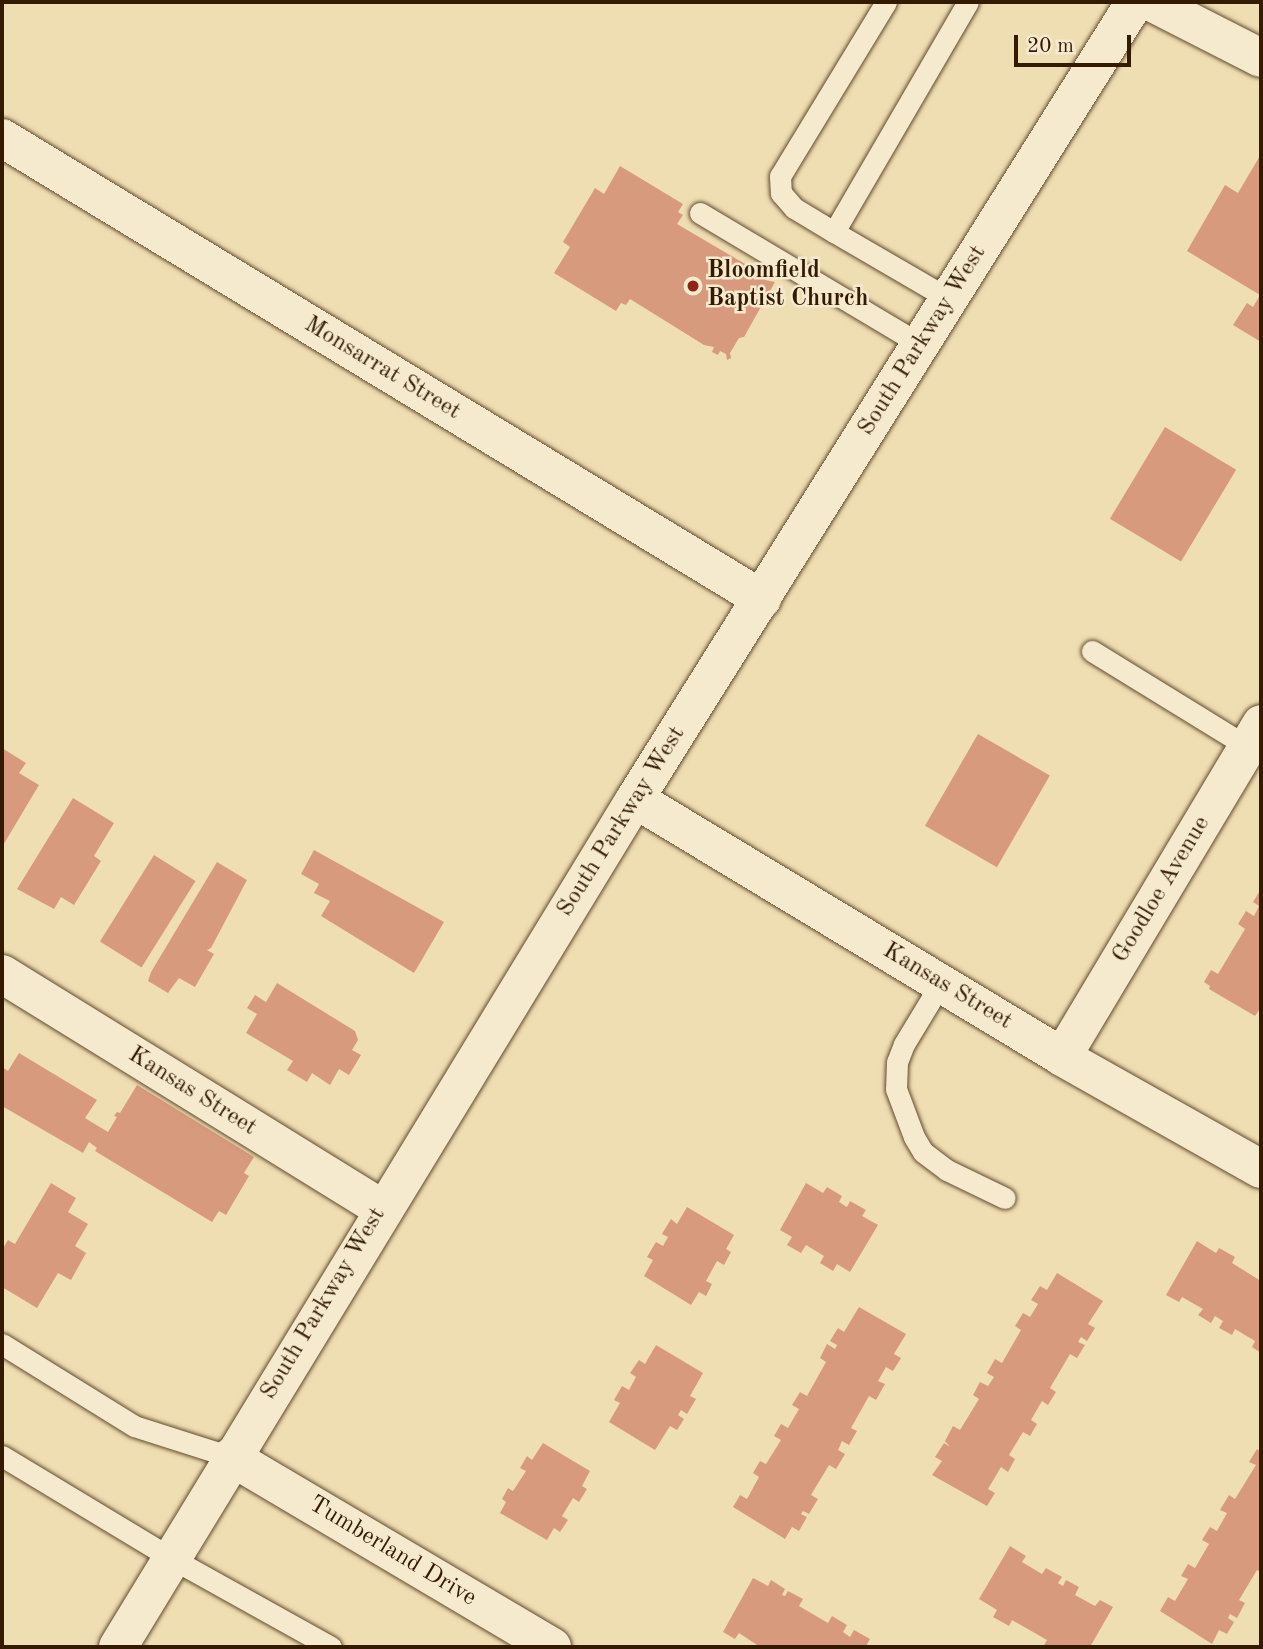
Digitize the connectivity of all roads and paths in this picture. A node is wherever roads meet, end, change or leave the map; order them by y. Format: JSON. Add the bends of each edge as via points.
{"nodes":[{"id":1,"x":886,"y":2,"type":"edge"},
{"id":2,"x":968,"y":2,"type":"edge"},
{"id":3,"x":1135,"y":2,"type":"edge"},
{"id":4,"x":1150,"y":2,"type":"edge"},
{"id":5,"x":1261,"y":58,"type":"edge"},
{"id":6,"x":2,"y":138,"type":"edge"},
{"id":7,"x":700,"y":212,"type":"dead end"},
{"id":8,"x":834,"y":232,"type":"junction"},
{"id":9,"x":949,"y":299,"type":"junction"},
{"id":10,"x":921,"y":345,"type":"junction"},
{"id":11,"x":762,"y":599,"type":"junction"},
{"id":12,"x":1092,"y":651,"type":"dead end"},
{"id":13,"x":1255,"y":736,"type":"edge"},
{"id":14,"x":635,"y":799,"type":"junction"},
{"id":15,"x":2,"y":974,"type":"edge"},
{"id":16,"x":941,"y":983,"type":"junction"},
{"id":17,"x":1062,"y":1057,"type":"junction"},
{"id":18,"x":1261,"y":1169,"type":"edge"},
{"id":19,"x":1005,"y":1198,"type":"dead end"},
{"id":20,"x":382,"y":1209,"type":"junction"},
{"id":21,"x":2,"y":1344,"type":"edge"},
{"id":22,"x":2,"y":1456,"type":"edge"},
{"id":23,"x":231,"y":1457,"type":"junction"},
{"id":24,"x":171,"y":1558,"type":"junction"},
{"id":25,"x":118,"y":1647,"type":"edge"},
{"id":26,"x":331,"y":1647,"type":"edge"},
{"id":27,"x":552,"y":1647,"type":"edge"}],
"edges":[{"from":1,"to":8,"type":"lane","via":[[780,176],[781,193],[794,208]]},
{"from":2,"to":8,"type":"lane"},
{"from":3,"to":9,"type":"street","name":"South Parkway West"},
{"from":4,"to":5,"type":"street"},
{"from":6,"to":11,"type":"street","name":"Monsarrat Street"},
{"from":7,"to":10,"type":"lane"},
{"from":8,"to":9,"type":"lane"},
{"from":9,"to":10,"type":"street","name":"South Parkway West"},
{"from":10,"to":11,"type":"street","name":"South Parkway West"},
{"from":11,"to":14,"type":"street","name":"South Parkway West"},
{"from":12,"to":13,"type":"lane"},
{"from":13,"to":17,"type":"street","name":"Goodloe Avenue"},
{"from":14,"to":16,"type":"street","name":"Kansas Street"},
{"from":14,"to":20,"type":"street","name":"South Parkway West"},
{"from":15,"to":20,"type":"street","name":"Kansas Street"},
{"from":16,"to":17,"type":"street","name":"Kansas Street"},
{"from":16,"to":19,"type":"lane","via":[[904,1044],[897,1062],[896,1089],[923,1152],[947,1170]]},
{"from":17,"to":18,"type":"street","name":"Kansas Street"},
{"from":20,"to":23,"type":"street","name":"South Parkway West"},
{"from":21,"to":23,"type":"lane","via":[[134,1426]]},
{"from":22,"to":24,"type":"lane"},
{"from":23,"to":24,"type":"street","name":"South Parkway West"},
{"from":23,"to":27,"type":"street","name":"Tumberland Drive"},
{"from":24,"to":25,"type":"street","name":"South Parkway West"},
{"from":24,"to":26,"type":"lane"}]}
